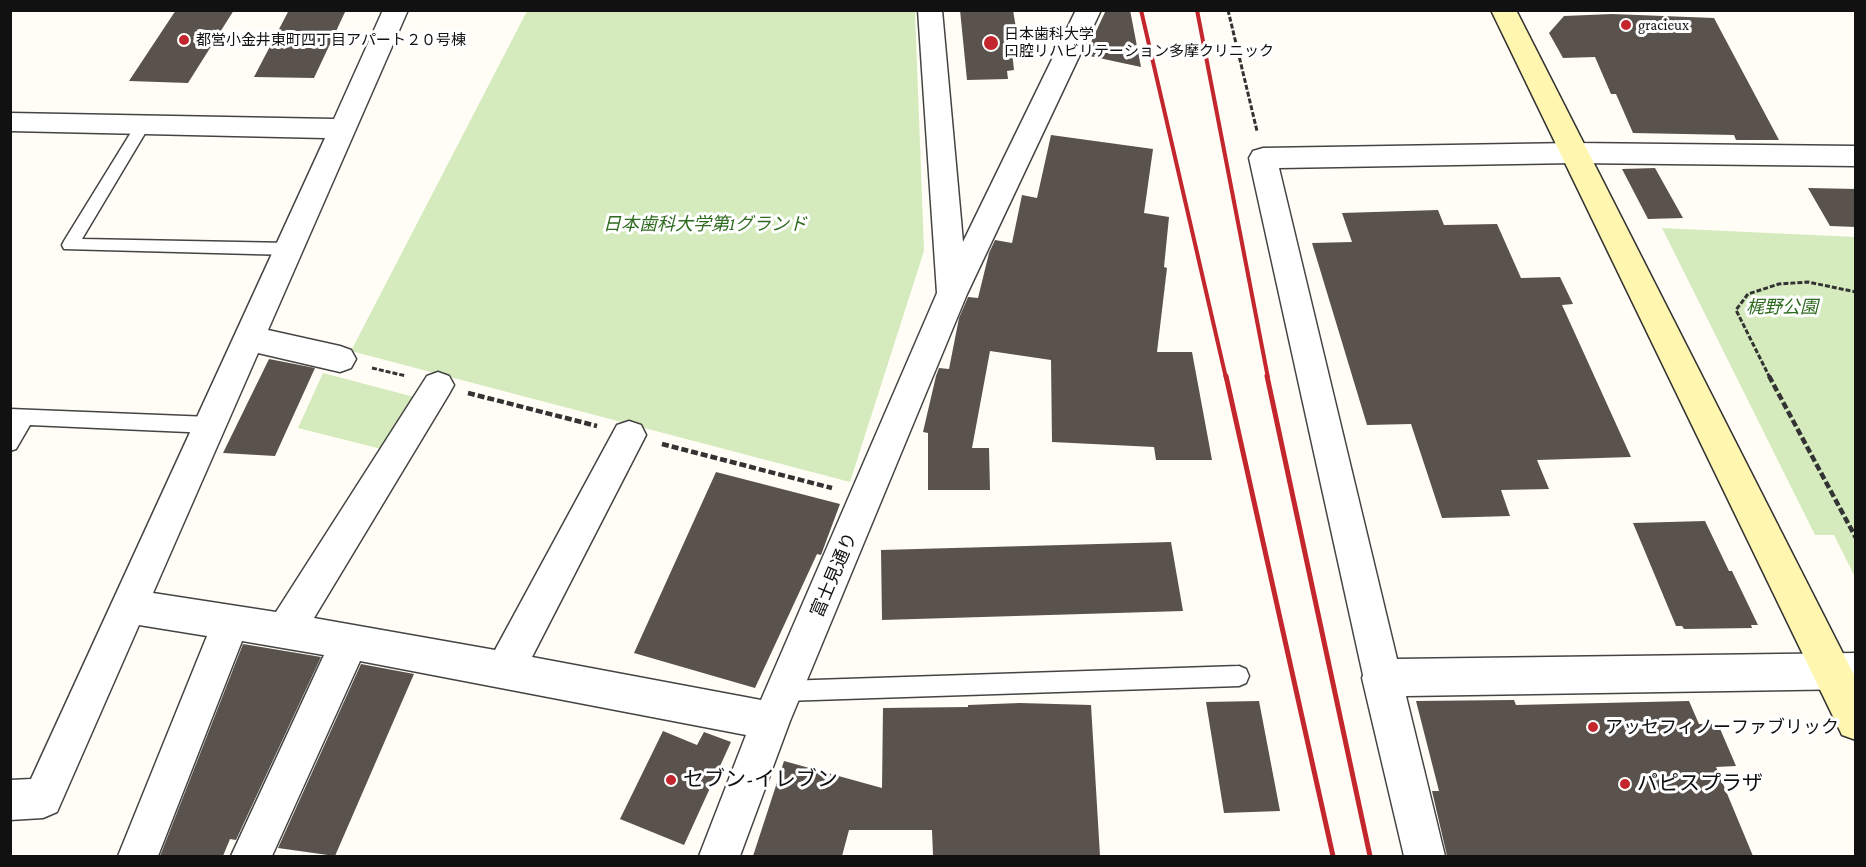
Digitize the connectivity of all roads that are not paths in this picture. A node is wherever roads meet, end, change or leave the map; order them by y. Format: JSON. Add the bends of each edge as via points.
{"nodes":[{"id":1,"x":396,"y":10,"type":"edge"},
{"id":2,"x":930,"y":10,"type":"edge"},
{"id":3,"x":1089,"y":10,"type":"edge"},
{"id":4,"x":1503,"y":10,"type":"edge"},
{"id":5,"x":11,"y":122,"type":"edge"},
{"id":6,"x":143,"y":125,"type":"junction"},
{"id":7,"x":343,"y":129,"type":"junction"},
{"id":8,"x":1574,"y":153,"type":"junction"},
{"id":9,"x":1856,"y":156,"type":"edge"},
{"id":10,"x":290,"y":249,"type":"junction"},
{"id":11,"x":952,"y":294,"type":"junction"},
{"id":12,"x":249,"y":338,"type":"junction"},
{"id":13,"x":340,"y":359,"type":"dead end"},
{"id":14,"x":438,"y":385,"type":"dead end"},
{"id":15,"x":18,"y":417,"type":"edge"},
{"id":16,"x":210,"y":426,"type":"junction"},
{"id":17,"x":629,"y":435,"type":"dead end"},
{"id":18,"x":10,"y":442,"type":"edge"},
{"id":19,"x":129,"y":606,"type":"junction"},
{"id":20,"x":231,"y":622,"type":"junction"},
{"id":21,"x":285,"y":630,"type":"junction"},
{"id":22,"x":350,"y":641,"type":"junction"},
{"id":23,"x":505,"y":670,"type":"junction"},
{"id":24,"x":1843,"y":672,"type":"edge"},
{"id":25,"x":1239,"y":676,"type":"dead end"},
{"id":26,"x":1381,"y":678,"type":"junction"},
{"id":27,"x":778,"y":706,"type":"junction"},
{"id":28,"x":1856,"y":721,"type":"edge"},
{"id":29,"x":10,"y":800,"type":"edge"},
{"id":30,"x":138,"y":856,"type":"edge"},
{"id":31,"x":251,"y":856,"type":"edge"},
{"id":32,"x":720,"y":856,"type":"edge"},
{"id":33,"x":1424,"y":856,"type":"edge"}],
"edges":[{"from":1,"to":7,"type":"street"},
{"from":2,"to":11,"type":"street"},
{"from":3,"to":11,"type":"street","name":"富士見通り"},
{"from":4,"to":8,"type":"street"},
{"from":5,"to":6,"type":"street"},
{"from":6,"to":7,"type":"street"},
{"from":6,"to":10,"type":"lane","via":[[70,245]]},
{"from":7,"to":10,"type":"street"},
{"from":8,"to":9,"type":"street"},
{"from":8,"to":24,"type":"street"},
{"from":8,"to":26,"type":"street","via":[[1263,158]]},
{"from":10,"to":12,"type":"street"},
{"from":11,"to":27,"type":"street","name":"富士見通り"},
{"from":12,"to":13,"type":"street"},
{"from":12,"to":16,"type":"street"},
{"from":14,"to":21,"type":"street"},
{"from":15,"to":16,"type":"lane"},
{"from":15,"to":18,"type":"lane"},
{"from":16,"to":19,"type":"street"},
{"from":17,"to":23,"type":"street"},
{"from":19,"to":20,"type":"street"},
{"from":19,"to":29,"type":"street","via":[[43,798]]},
{"from":20,"to":21,"type":"street"},
{"from":20,"to":30,"type":"street"},
{"from":21,"to":22,"type":"street"},
{"from":22,"to":23,"type":"street"},
{"from":22,"to":31,"type":"street"},
{"from":23,"to":27,"type":"street"},
{"from":24,"to":26,"type":"street"},
{"from":24,"to":28,"type":"street"},
{"from":25,"to":27,"type":"lane"},
{"from":26,"to":33,"type":"street"},
{"from":27,"to":32,"type":"street","name":"富士見通り"}]}
